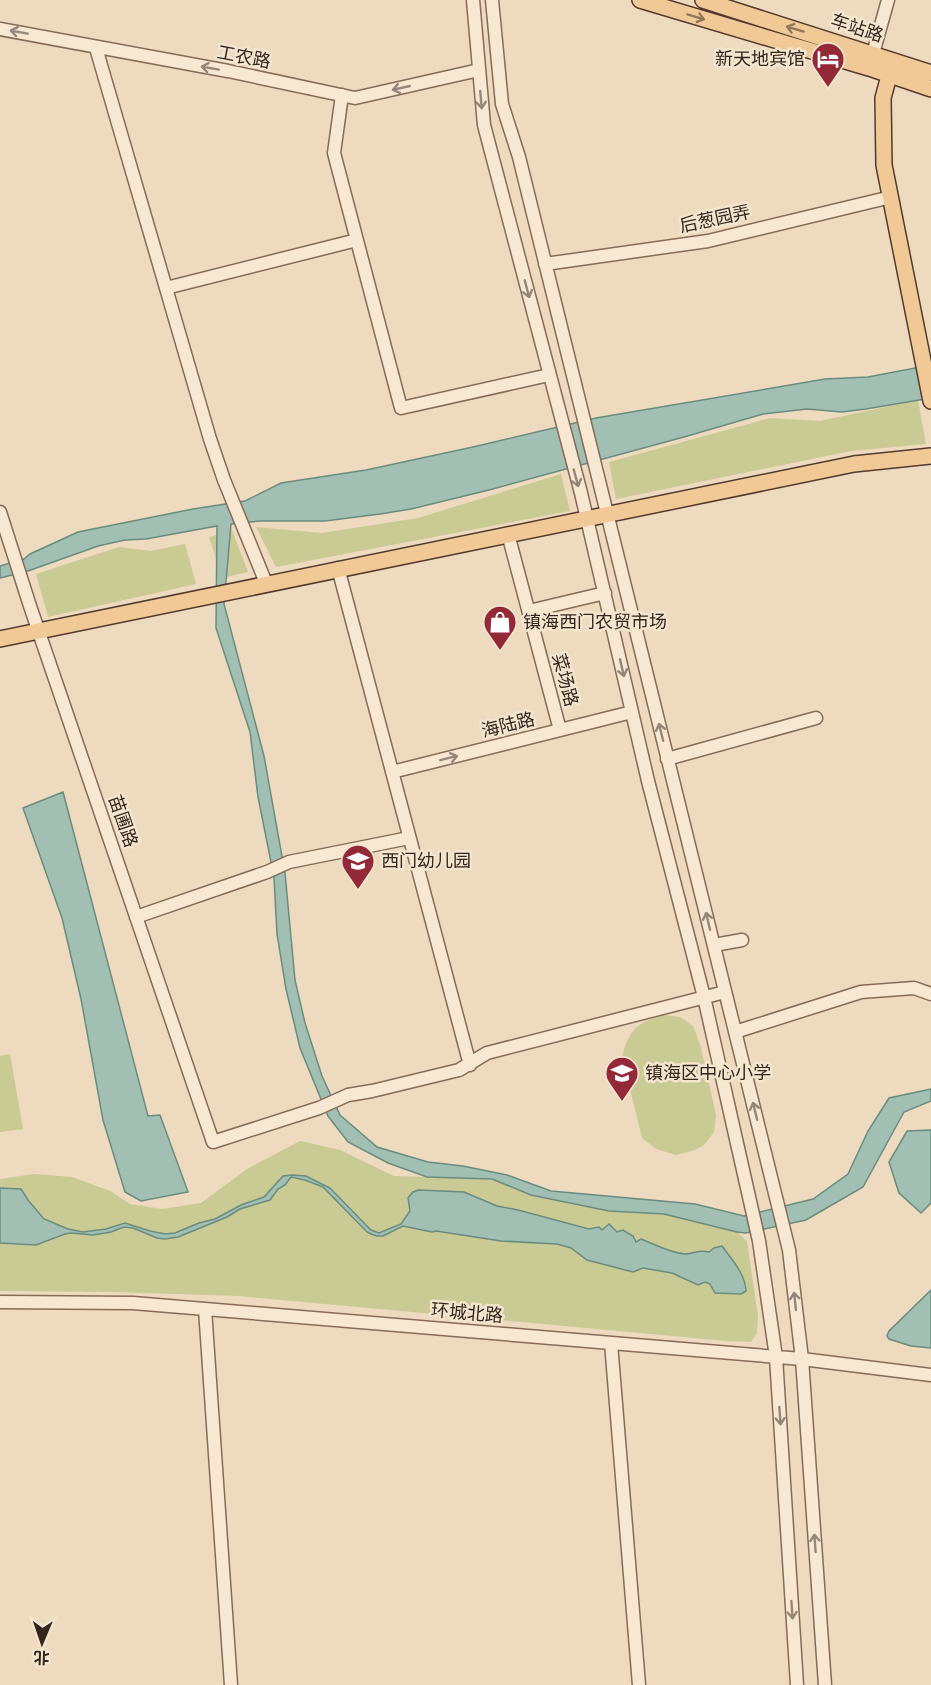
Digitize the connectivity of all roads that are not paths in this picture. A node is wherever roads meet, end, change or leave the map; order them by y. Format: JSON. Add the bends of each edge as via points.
{"nodes":[{"id":1,"x":473,"y":0,"type":"edge"},
{"id":2,"x":492,"y":0,"type":"edge"},
{"id":3,"x":640,"y":0,"type":"edge"},
{"id":4,"x":702,"y":0,"type":"edge"},
{"id":5,"x":888,"y":0,"type":"edge"},
{"id":6,"x":0,"y":29,"type":"edge"},
{"id":7,"x":96,"y":48,"type":"junction"},
{"id":8,"x":873,"y":53,"type":"junction"},
{"id":9,"x":869,"y":68,"type":"junction"},
{"id":10,"x":890,"y":68,"type":"junction"},
{"id":11,"x":479,"y":70,"type":"junction"},
{"id":12,"x":931,"y":73,"type":"edge"},
{"id":13,"x":931,"y":89,"type":"edge"},
{"id":14,"x":342,"y":95,"type":"junction"},
{"id":15,"x":891,"y":197,"type":"junction"},
{"id":16,"x":357,"y":240,"type":"junction"},
{"id":17,"x":545,"y":264,"type":"junction"},
{"id":18,"x":166,"y":288,"type":"junction"},
{"id":19,"x":549,"y":375,"type":"junction"},
{"id":20,"x":931,"y":401,"type":"edge"},
{"id":21,"x":931,"y":456,"type":"edge"},
{"id":22,"x":0,"y":512,"type":"edge"},
{"id":23,"x":607,"y":514,"type":"junction"},
{"id":24,"x":585,"y":518,"type":"junction"},
{"id":25,"x":508,"y":534,"type":"junction"},
{"id":26,"x":338,"y":568,"type":"junction"},
{"id":27,"x":266,"y":583,"type":"junction"},
{"id":28,"x":605,"y":593,"type":"junction"},
{"id":29,"x":529,"y":611,"type":"junction"},
{"id":30,"x":39,"y":632,"type":"junction"},
{"id":31,"x":0,"y":639,"type":"edge"},
{"id":32,"x":632,"y":712,"type":"junction"},
{"id":33,"x":816,"y":718,"type":"dead end"},
{"id":34,"x":560,"y":730,"type":"junction"},
{"id":35,"x":668,"y":759,"type":"junction"},
{"id":36,"x":392,"y":772,"type":"junction"},
{"id":37,"x":410,"y":838,"type":"junction"},
{"id":38,"x":136,"y":917,"type":"junction"},
{"id":39,"x":742,"y":940,"type":"dead end"},
{"id":40,"x":714,"y":945,"type":"junction"},
{"id":41,"x":725,"y":992,"type":"junction"},
{"id":42,"x":931,"y":994,"type":"edge"},
{"id":43,"x":704,"y":997,"type":"junction"},
{"id":44,"x":735,"y":1032,"type":"junction"},
{"id":45,"x":470,"y":1065,"type":"junction"},
{"id":46,"x":0,"y":1302,"type":"edge"},
{"id":47,"x":205,"y":1309,"type":"junction"},
{"id":48,"x":611,"y":1343,"type":"junction"},
{"id":49,"x":776,"y":1357,"type":"junction"},
{"id":50,"x":802,"y":1359,"type":"junction"},
{"id":51,"x":931,"y":1375,"type":"edge"},
{"id":52,"x":231,"y":1685,"type":"edge"},
{"id":53,"x":639,"y":1685,"type":"edge"},
{"id":54,"x":797,"y":1685,"type":"edge"},
{"id":55,"x":825,"y":1685,"type":"edge"}],
"edges":[{"from":1,"to":11,"type":"street"},
{"from":2,"to":17,"type":"street","via":[[502,104]]},
{"from":3,"to":9,"type":"main road","name":"车站路","one_way":true},
{"from":8,"to":4,"type":"main road","name":"车站路","one_way":true},
{"from":5,"to":8,"type":"street"},
{"from":7,"to":6,"type":"street","name":"工农路","one_way":true},
{"from":14,"to":7,"type":"street","name":"工农路","one_way":true},
{"from":7,"to":18,"type":"street"},
{"from":8,"to":9,"type":"street"},
{"from":8,"to":10,"type":"main road","name":"车站路"},
{"from":9,"to":10,"type":"main road","name":"车站路"},
{"from":10,"to":12,"type":"main road","name":"车站路"},
{"from":10,"to":13,"type":"main road","name":"车站路"},
{"from":10,"to":15,"type":"main road","via":[[883,109],[884,165]]},
{"from":11,"to":14,"type":"street","name":"工农路","one_way":true,"via":[[355,98]]},
{"from":11,"to":19,"type":"street","one_way":true,"via":[[484,125]]},
{"from":14,"to":16,"type":"street","via":[[334,153]]},
{"from":15,"to":17,"type":"street","name":"后葱园弄","via":[[708,241]]},
{"from":15,"to":20,"type":"main road"},
{"from":16,"to":18,"type":"street"},
{"from":16,"to":19,"type":"street","via":[[402,408]]},
{"from":17,"to":23,"type":"street"},
{"from":18,"to":27,"type":"street","via":[[210,439]]},
{"from":19,"to":24,"type":"street","one_way":true},
{"from":21,"to":23,"type":"main road","via":[[854,464]]},
{"from":22,"to":30,"type":"street","name":"苗圃路"},
{"from":23,"to":24,"type":"main road"},
{"from":35,"to":23,"type":"street","one_way":true},
{"from":24,"to":25,"type":"main road"},
{"from":24,"to":28,"type":"street"},
{"from":25,"to":26,"type":"main road"},
{"from":25,"to":29,"type":"street","name":"菜场路"},
{"from":26,"to":27,"type":"main road"},
{"from":26,"to":36,"type":"street"},
{"from":27,"to":30,"type":"main road"},
{"from":28,"to":29,"type":"street"},
{"from":28,"to":32,"type":"street","one_way":true},
{"from":29,"to":34,"type":"street","name":"菜场路"},
{"from":30,"to":31,"type":"main road"},
{"from":30,"to":38,"type":"street","name":"苗圃路"},
{"from":32,"to":34,"type":"street","name":"海陆路"},
{"from":32,"to":43,"type":"street"},
{"from":33,"to":35,"type":"street"},
{"from":36,"to":34,"type":"street","name":"海陆路","one_way":true},
{"from":40,"to":35,"type":"street","one_way":true},
{"from":36,"to":37,"type":"street"},
{"from":37,"to":38,"type":"street","via":[[289,862]]},
{"from":37,"to":45,"type":"street"},
{"from":38,"to":45,"type":"street","name":"苗圃路","via":[[213,1142],[348,1095]]},
{"from":39,"to":40,"type":"street"},
{"from":40,"to":41,"type":"street"},
{"from":41,"to":43,"type":"street"},
{"from":41,"to":44,"type":"street"},
{"from":42,"to":44,"type":"street","via":[[914,988],[861,992]]},
{"from":43,"to":45,"type":"street","via":[[487,1053]]},
{"from":43,"to":49,"type":"street","via":[[759,1241]]},
{"from":50,"to":44,"type":"street","one_way":true,"via":[[789,1250]]},
{"from":46,"to":47,"type":"street","name":"环城北路","via":[[133,1303]]},
{"from":47,"to":48,"type":"street","name":"环城北路"},
{"from":47,"to":52,"type":"street"},
{"from":48,"to":49,"type":"street","name":"环城北路"},
{"from":48,"to":53,"type":"street"},
{"from":49,"to":50,"type":"street","name":"环城北路"},
{"from":49,"to":54,"type":"street","one_way":true},
{"from":50,"to":51,"type":"street","name":"环城北路"},
{"from":55,"to":50,"type":"street","one_way":true}]}
